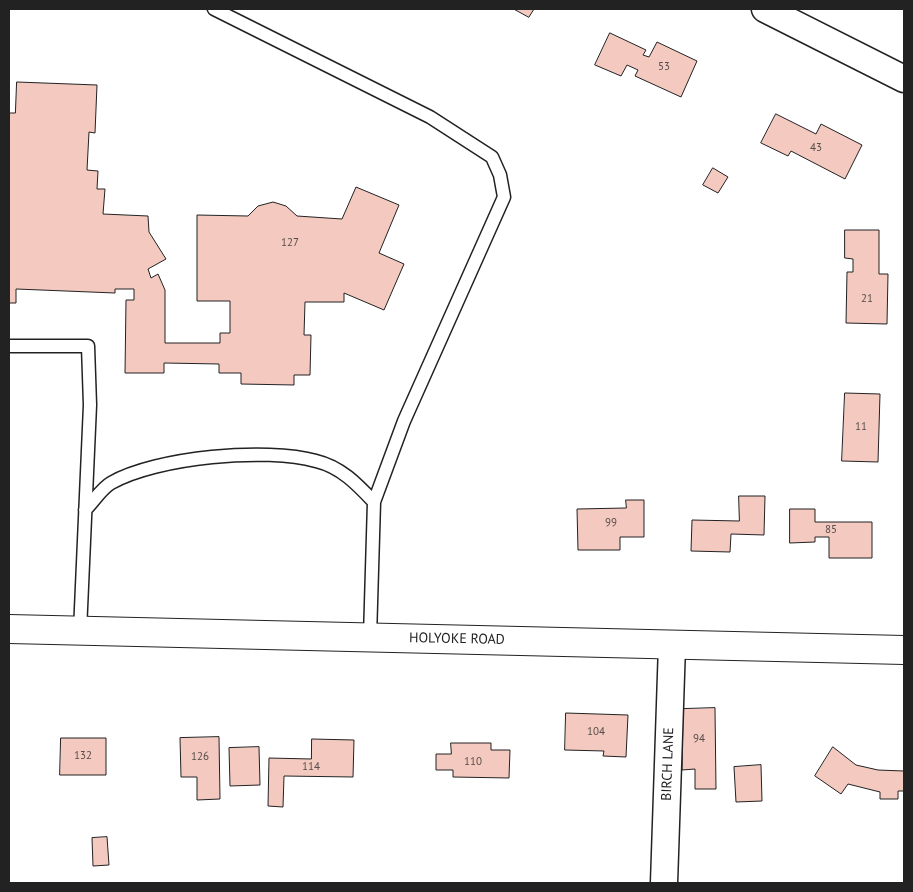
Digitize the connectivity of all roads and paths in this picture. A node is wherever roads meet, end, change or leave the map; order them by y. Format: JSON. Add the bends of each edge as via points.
{"nodes":[{"id":1,"x":214,"y":9,"type":"edge"},
{"id":2,"x":765,"y":9,"type":"edge"},
{"id":3,"x":904,"y":79,"type":"edge"},
{"id":4,"x":9,"y":346,"type":"edge"},
{"id":5,"x":374,"y":502,"type":"junction"},
{"id":6,"x":85,"y":510,"type":"junction"},
{"id":7,"x":9,"y":629,"type":"edge"},
{"id":8,"x":80,"y":631,"type":"junction"},
{"id":9,"x":370,"y":637,"type":"junction"},
{"id":10,"x":672,"y":645,"type":"junction"},
{"id":11,"x":904,"y":650,"type":"edge"},
{"id":12,"x":664,"y":883,"type":"edge"}],
"edges":[{"from":1,"to":5,"type":"lane","via":[[430,117],[492,157],[500,175],[504,197],[404,421]]},
{"from":2,"to":3,"type":"street"},
{"from":4,"to":6,"type":"lane","via":[[88,346],[90,405]]},
{"from":5,"to":6,"type":"lane","via":[[350,477],[318,461],[283,454],[231,454],[156,467],[110,483]]},
{"from":5,"to":9,"type":"lane"},
{"from":6,"to":8,"type":"lane"},
{"from":7,"to":8,"type":"street","name":"HOLYOKE ROAD"},
{"from":8,"to":9,"type":"street","name":"HOLYOKE ROAD"},
{"from":9,"to":10,"type":"street","name":"HOLYOKE ROAD"},
{"from":10,"to":11,"type":"street","name":"HOLYOKE ROAD"},
{"from":10,"to":12,"type":"street","name":"BIRCH LANE"}]}
